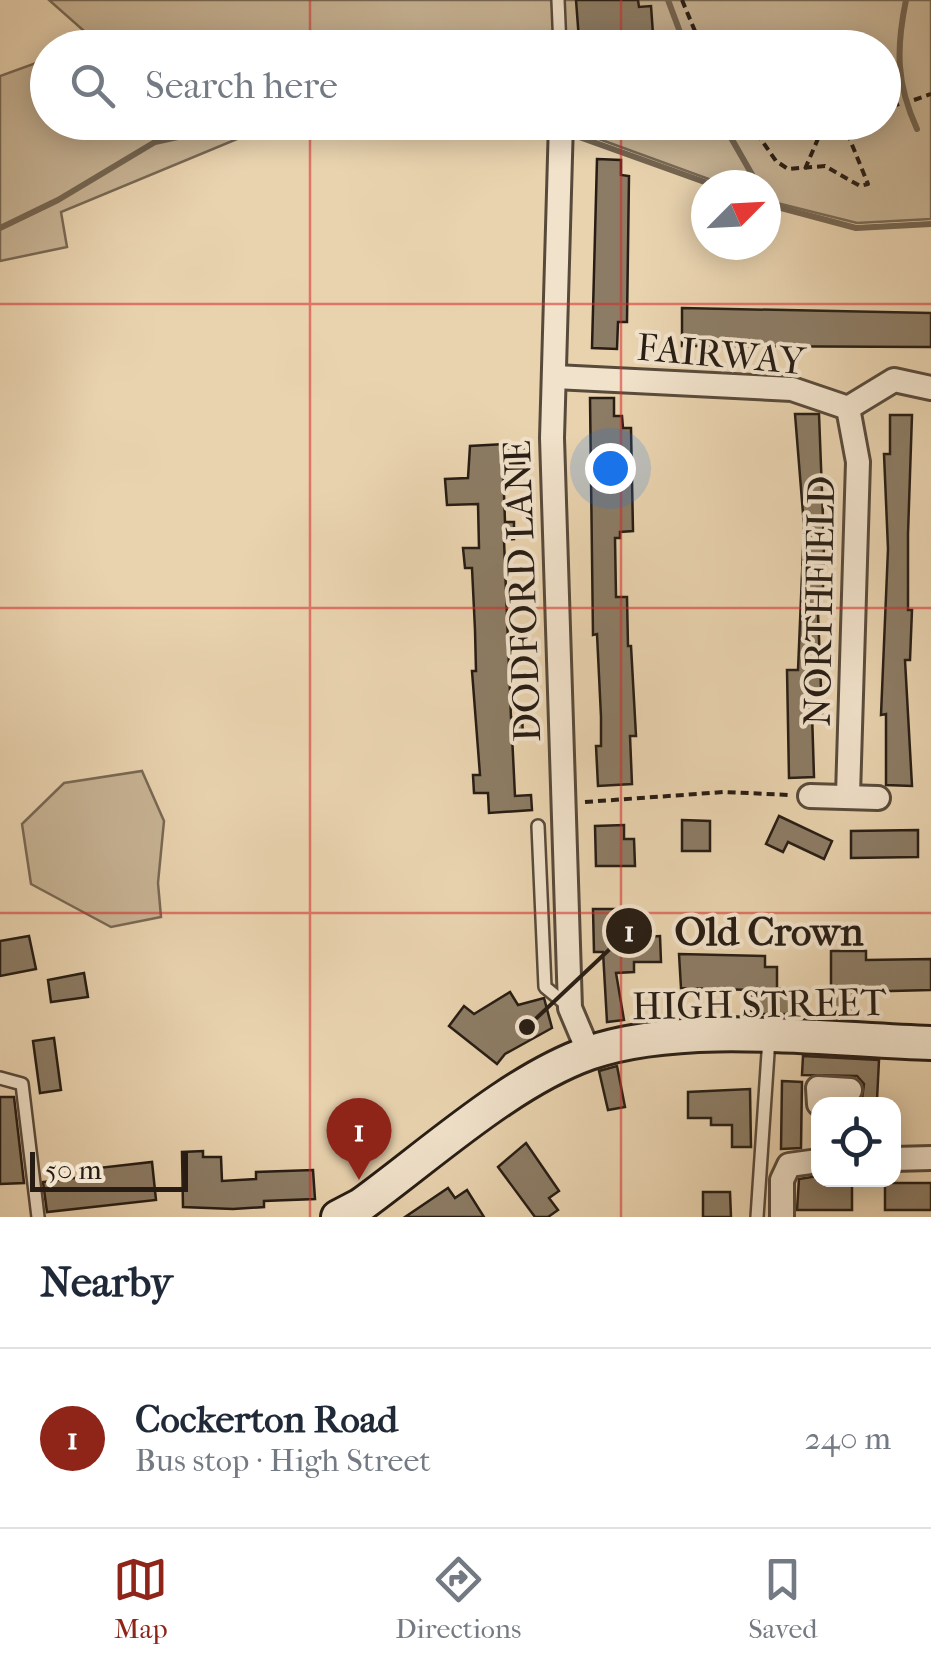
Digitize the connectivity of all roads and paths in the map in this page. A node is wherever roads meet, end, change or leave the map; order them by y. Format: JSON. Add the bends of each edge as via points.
{"nodes":[{"id":1,"x":558,"y":0,"type":"edge"},
{"id":2,"x":682,"y":0,"type":"edge"},
{"id":3,"x":559,"y":30,"type":"edge"},
{"id":4,"x":694,"y":30,"type":"edge"},
{"id":5,"x":931,"y":94,"type":"edge"},
{"id":6,"x":914,"y":100,"type":"dead end"},
{"id":7,"x":560,"y":140,"type":"edge"},
{"id":8,"x":761,"y":140,"type":"edge"},
{"id":9,"x":817,"y":140,"type":"edge"},
{"id":10,"x":850,"y":140,"type":"edge"},
{"id":11,"x":805,"y":169,"type":"junction"},
{"id":12,"x":555,"y":377,"type":"junction"},
{"id":13,"x":931,"y":388,"type":"edge"},
{"id":14,"x":848,"y":408,"type":"junction"},
{"id":15,"x":848,"y":795,"type":"junction"},
{"id":16,"x":810,"y":796,"type":"joint"},
{"id":17,"x":878,"y":798,"type":"dead end"},
{"id":18,"x":564,"y":804,"type":"junction"},
{"id":19,"x":538,"y":826,"type":"dead end"},
{"id":20,"x":570,"y":1008,"type":"junction"},
{"id":21,"x":769,"y":1038,"type":"junction"},
{"id":22,"x":931,"y":1043,"type":"edge"},
{"id":23,"x":588,"y":1053,"type":"junction"},
{"id":24,"x":0,"y":1078,"type":"edge"},
{"id":25,"x":850,"y":1090,"type":"dead end"},
{"id":26,"x":819,"y":1097,"type":"edge"},
{"id":27,"x":931,"y":1158,"type":"edge"},
{"id":28,"x":901,"y":1159,"type":"edge"},
{"id":29,"x":811,"y":1162,"type":"edge"},
{"id":30,"x":357,"y":1213,"type":"edge"},
{"id":31,"x":38,"y":1217,"type":"edge"},
{"id":32,"x":757,"y":1217,"type":"edge"},
{"id":33,"x":782,"y":1217,"type":"edge"}],
"edges":[{"from":1,"to":3,"type":"lane"},
{"from":2,"to":4,"type":"path"},
{"from":5,"to":6,"type":"path"},
{"from":7,"to":12,"type":"street","name":"DODFORD LANE"},
{"from":8,"to":11,"type":"path","via":[[788,169]]},
{"from":9,"to":11,"type":"path"},
{"from":10,"to":11,"type":"path","via":[[868,184],[853,184],[826,166]]},
{"from":12,"to":14,"type":"street","name":"FAIRWAY","via":[[792,389]]},
{"from":12,"to":18,"type":"street","name":"DODFORD LANE"},
{"from":13,"to":14,"type":"street","name":"FAIRWAY","via":[[894,380]]},
{"from":14,"to":15,"type":"street","name":"NORTHFIELD","via":[[858,462]]},
{"from":15,"to":16,"type":"street"},
{"from":15,"to":17,"type":"street"},
{"from":16,"to":18,"type":"path","via":[[724,792]]},
{"from":18,"to":20,"type":"street","name":"DODFORD LANE"},
{"from":19,"to":20,"type":"lane","via":[[545,987]]},
{"from":20,"to":23,"type":"street","name":"DODFORD LANE"},
{"from":21,"to":22,"type":"street","name":"HIGH STREET"},
{"from":21,"to":23,"type":"street","name":"HIGH STREET","via":[[695,1037]]},
{"from":21,"to":32,"type":"lane"},
{"from":23,"to":30,"type":"street","name":"HIGH STREET","via":[[542,1074]]},
{"from":24,"to":31,"type":"lane","via":[[22,1084]]},
{"from":25,"to":26,"type":"street","via":[[818,1088]]},
{"from":27,"to":28,"type":"street"},
{"from":29,"to":33,"type":"street","via":[[788,1166]]}]}
